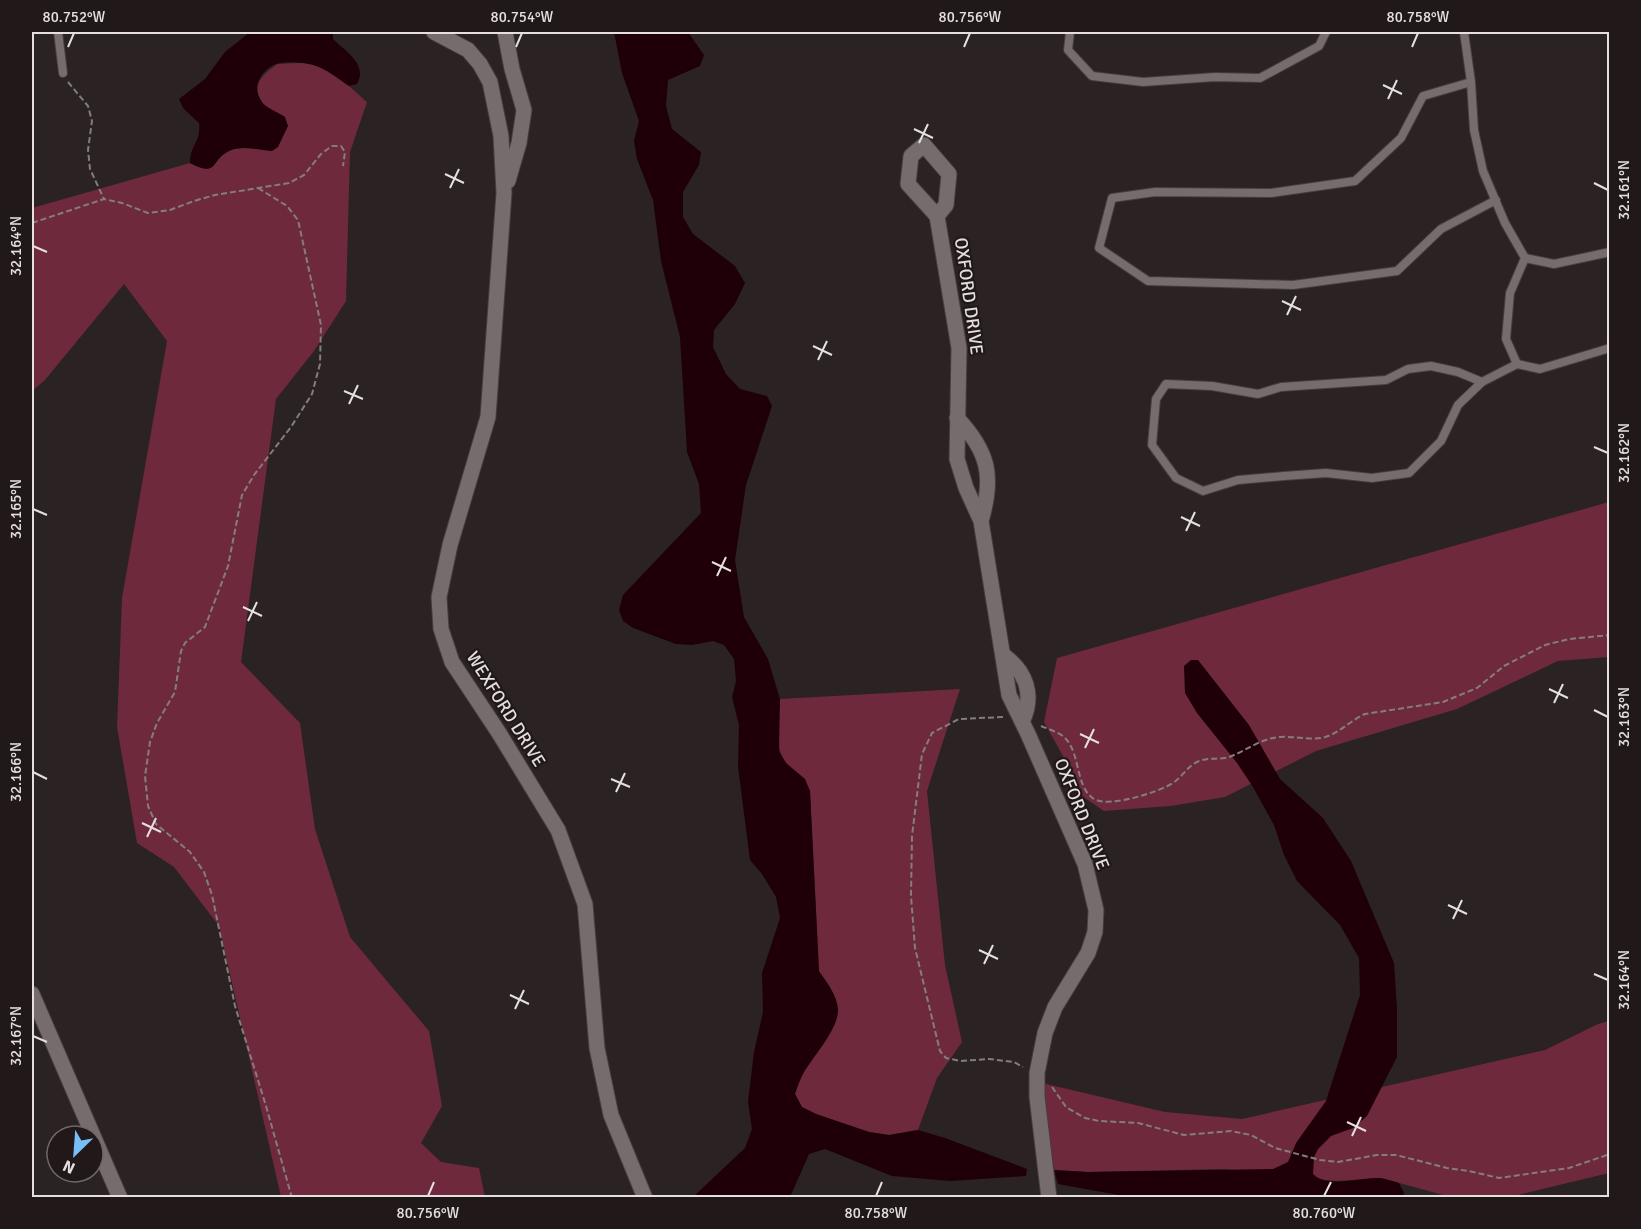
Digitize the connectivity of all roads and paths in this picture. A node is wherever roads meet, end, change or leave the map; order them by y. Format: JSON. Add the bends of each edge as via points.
{"nodes":[{"id":1,"x":58,"y":32,"type":"edge"},
{"id":2,"x":434,"y":32,"type":"edge"},
{"id":3,"x":504,"y":32,"type":"edge"},
{"id":4,"x":1070,"y":32,"type":"edge"},
{"id":5,"x":1326,"y":32,"type":"edge"},
{"id":6,"x":1464,"y":32,"type":"edge"},
{"id":7,"x":63,"y":73,"type":"joint"},
{"id":8,"x":1471,"y":82,"type":"junction"},
{"id":9,"x":343,"y":166,"type":"dead end"},
{"id":10,"x":258,"y":188,"type":"junction"},
{"id":11,"x":504,"y":193,"type":"junction"},
{"id":12,"x":104,"y":199,"type":"junction"},
{"id":13,"x":1496,"y":200,"type":"junction"},
{"id":14,"x":937,"y":216,"type":"dead end"},
{"id":15,"x":32,"y":224,"type":"edge"},
{"id":16,"x":1610,"y":252,"type":"edge"},
{"id":17,"x":1525,"y":258,"type":"junction"},
{"id":18,"x":1610,"y":348,"type":"edge"},
{"id":19,"x":1517,"y":364,"type":"junction"},
{"id":20,"x":1482,"y":382,"type":"junction"},
{"id":21,"x":957,"y":418,"type":"junction"},
{"id":22,"x":981,"y":521,"type":"junction"},
{"id":23,"x":1610,"y":635,"type":"edge"},
{"id":24,"x":1022,"y":722,"type":"junction"},
{"id":25,"x":32,"y":994,"type":"edge"},
{"id":26,"x":1037,"y":1073,"type":"junction"},
{"id":27,"x":1610,"y":1154,"type":"edge"},
{"id":28,"x":120,"y":1197,"type":"edge"},
{"id":29,"x":292,"y":1197,"type":"edge"},
{"id":30,"x":645,"y":1197,"type":"edge"},
{"id":31,"x":1049,"y":1197,"type":"edge"}],
"edges":[{"from":1,"to":7,"type":"lane"},
{"from":2,"to":11,"type":"street","name":"WEXFORD DRIVE","via":[[468,50],[490,82],[501,136]]},
{"from":3,"to":11,"type":"street","name":"WEXFORD DRIVE","via":[[524,110]]},
{"from":4,"to":5,"type":"lane","via":[[1068,50],[1092,75],[1143,82],[1260,78],[1319,46]]},
{"from":6,"to":8,"type":"lane"},
{"from":7,"to":12,"type":"path","via":[[69,86],[88,106],[92,121],[90,170]]},
{"from":8,"to":13,"type":"lane","via":[[1474,130],[1483,171]]},
{"from":8,"to":13,"type":"lane","via":[[1423,96],[1401,138],[1355,181],[1271,193],[1155,192],[1112,198],[1099,248],[1148,281],[1293,285],[1397,271],[1441,230]]},
{"from":9,"to":10,"type":"path","via":[[345,152],[341,146],[332,146],[304,175],[289,183]]},
{"from":10,"to":12,"type":"path","via":[[148,213]]},
{"from":10,"to":29,"type":"path","via":[[287,206],[298,220],[321,325],[320,364],[312,394],[242,495],[228,566],[205,627],[181,651],[175,692],[150,742],[146,776],[148,806],[156,824],[190,852],[204,872],[212,895],[235,1006]]},
{"from":11,"to":30,"type":"street","name":"WEXFORD DRIVE","via":[[488,417],[450,545],[439,597],[441,630],[452,662],[558,830],[585,904],[599,1059],[611,1115]]},
{"from":12,"to":15,"type":"path"},
{"from":13,"to":17,"type":"lane"},
{"from":14,"to":21,"type":"street","name":"OXFORD DRIVE","via":[[959,348]]},
{"from":16,"to":17,"type":"lane","via":[[1554,264]]},
{"from":17,"to":19,"type":"lane","via":[[1510,293],[1506,339]]},
{"from":18,"to":19,"type":"lane","via":[[1540,369]]},
{"from":19,"to":20,"type":"lane"},
{"from":20,"to":20,"type":"lane","via":[[1431,366],[1408,369],[1386,380],[1281,387],[1258,394],[1166,384],[1156,399],[1152,445],[1176,478],[1203,491],[1238,480],[1326,473],[1372,478],[1409,473],[1441,441],[1458,405]]},
{"from":21,"to":22,"type":"street","name":"OXFORD DRIVE","via":[[957,459]]},
{"from":21,"to":22,"type":"street","name":"OXFORD DRIVE","via":[[968,429],[989,473]]},
{"from":22,"to":24,"type":"street","name":"OXFORD DRIVE","via":[[1009,695]]},
{"from":23,"to":24,"type":"path","via":[[1545,645],[1504,666],[1477,688],[1443,702],[1365,714],[1322,738],[1280,736],[1263,741],[1229,757],[1195,763],[1159,789],[1111,802],[1096,801],[1086,792],[1065,738],[1034,723]]},
{"from":24,"to":26,"type":"street","name":"OXFORD DRIVE","via":[[1085,864],[1096,910],[1095,932],[1088,953],[1054,1007]]},
{"from":24,"to":26,"type":"path","via":[[997,716],[959,719],[932,733],[922,754],[916,789],[911,896],[915,948],[940,1051],[946,1058],[961,1061],[1014,1062]]},
{"from":25,"to":28,"type":"street"},
{"from":26,"to":27,"type":"path","via":[[1046,1078],[1066,1107],[1085,1118],[1138,1123],[1184,1135],[1231,1131],[1320,1160],[1338,1162],[1396,1155],[1499,1178],[1569,1168]]},
{"from":26,"to":31,"type":"street","name":"OXFORD DRIVE","via":[[1036,1096]]}]}
